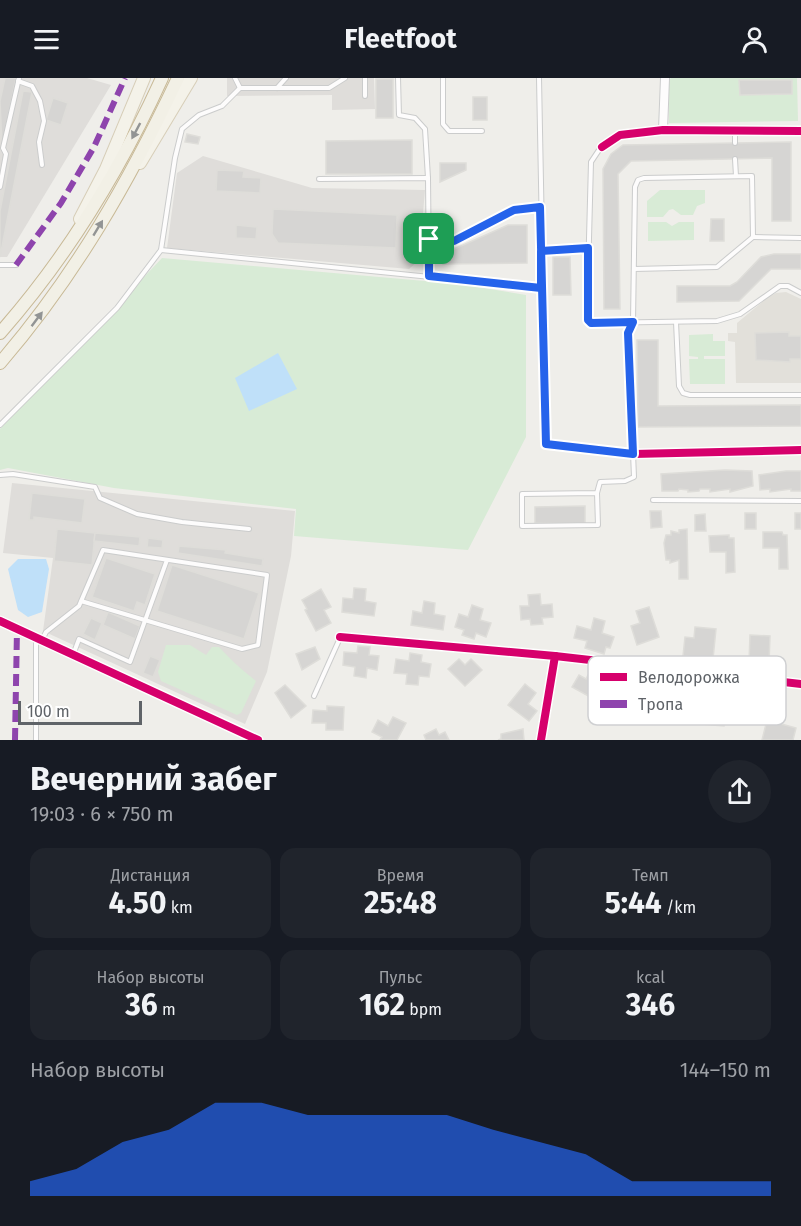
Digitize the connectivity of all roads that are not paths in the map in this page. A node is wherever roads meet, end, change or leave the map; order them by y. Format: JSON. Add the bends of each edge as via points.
{"nodes":[{"id":1,"x":144,"y":78,"type":"edge"},
{"id":2,"x":162,"y":78,"type":"edge"},
{"id":3,"x":178,"y":78,"type":"edge"},
{"id":4,"x":190,"y":78,"type":"edge"},
{"id":5,"x":235,"y":78,"type":"edge"},
{"id":6,"x":286,"y":78,"type":"edge"},
{"id":7,"x":345,"y":78,"type":"edge"},
{"id":8,"x":365,"y":78,"type":"edge"},
{"id":9,"x":398,"y":78,"type":"edge"},
{"id":10,"x":443,"y":78,"type":"edge"},
{"id":11,"x":539,"y":78,"type":"edge"},
{"id":12,"x":665,"y":78,"type":"edge"},
{"id":13,"x":18,"y":79,"type":"edge"},
{"id":14,"x":240,"y":88,"type":"junction"},
{"id":15,"x":276,"y":88,"type":"junction"},
{"id":16,"x":365,"y":96,"type":"dead end"},
{"id":17,"x":663,"y":130,"type":"junction"},
{"id":18,"x":735,"y":130,"type":"junction"},
{"id":19,"x":482,"y":131,"type":"dead end"},
{"id":20,"x":801,"y":131,"type":"edge"},
{"id":21,"x":735,"y":143,"type":"dead end"},
{"id":22,"x":602,"y":147,"type":"joint"},
{"id":23,"x":2,"y":148,"type":"edge"},
{"id":24,"x":735,"y":159,"type":"dead end"},
{"id":25,"x":42,"y":165,"type":"dead end"},
{"id":26,"x":2,"y":168,"type":"edge"},
{"id":27,"x":736,"y":176,"type":"junction"},
{"id":28,"x":428,"y":178,"type":"junction"},
{"id":29,"x":319,"y":179,"type":"dead end"},
{"id":30,"x":125,"y":184,"type":"junction"},
{"id":31,"x":0,"y":187,"type":"edge"},
{"id":32,"x":540,"y":207,"type":"junction"},
{"id":33,"x":753,"y":237,"type":"junction"},
{"id":34,"x":801,"y":238,"type":"edge"},
{"id":35,"x":429,"y":239,"type":"junction"},
{"id":36,"x":588,"y":248,"type":"junction"},
{"id":37,"x":161,"y":250,"type":"junction"},
{"id":38,"x":541,"y":251,"type":"junction"},
{"id":39,"x":63,"y":253,"type":"junction"},
{"id":40,"x":16,"y":265,"type":"dead end"},
{"id":41,"x":0,"y":266,"type":"edge"},
{"id":42,"x":634,"y":269,"type":"junction"},
{"id":43,"x":429,"y":276,"type":"junction"},
{"id":44,"x":541,"y":288,"type":"junction"},
{"id":45,"x":801,"y":292,"type":"edge"},
{"id":46,"x":633,"y":322,"type":"junction"},
{"id":47,"x":676,"y":322,"type":"junction"},
{"id":48,"x":0,"y":333,"type":"edge"},
{"id":49,"x":0,"y":363,"type":"edge"},
{"id":50,"x":801,"y":395,"type":"edge"},
{"id":51,"x":0,"y":425,"type":"edge"},
{"id":52,"x":801,"y":450,"type":"edge"},
{"id":53,"x":633,"y":454,"type":"junction"},
{"id":54,"x":0,"y":475,"type":"edge"},
{"id":55,"x":597,"y":493,"type":"junction"},
{"id":56,"x":653,"y":500,"type":"dead end"},
{"id":57,"x":801,"y":501,"type":"edge"},
{"id":58,"x":249,"y":529,"type":"dead end"},
{"id":59,"x":167,"y":560,"type":"junction"},
{"id":60,"x":81,"y":601,"type":"junction"},
{"id":61,"x":145,"y":620,"type":"junction"},
{"id":62,"x":0,"y":621,"type":"edge"},
{"id":63,"x":340,"y":638,"type":"joint"},
{"id":64,"x":39,"y":639,"type":"junction"},
{"id":65,"x":73,"y":655,"type":"junction"},
{"id":66,"x":555,"y":657,"type":"junction"},
{"id":67,"x":588,"y":661,"type":"edge"},
{"id":68,"x":786,"y":682,"type":"edge"},
{"id":69,"x":801,"y":684,"type":"edge"},
{"id":70,"x":314,"y":696,"type":"dead end"},
{"id":71,"x":36,"y":740,"type":"edge"},
{"id":72,"x":258,"y":740,"type":"edge"},
{"id":73,"x":541,"y":740,"type":"edge"}],
"edges":[{"from":1,"to":39,"type":"main road","via":[[106,169]]},
{"from":2,"to":39,"type":"highway","one_way":true,"via":[[110,179]]},
{"from":3,"to":30,"type":"highway"},
{"from":4,"to":30,"type":"main road","via":[[151,148]]},
{"from":5,"to":14,"type":"lane"},
{"from":6,"to":15,"type":"lane"},
{"from":7,"to":15,"type":"lane","via":[[329,88]]},
{"from":8,"to":16,"type":"lane"},
{"from":9,"to":28,"type":"lane","via":[[399,115],[415,118],[425,129]]},
{"from":10,"to":19,"type":"lane","via":[[443,124],[449,131]]},
{"from":11,"to":32,"type":"lane"},
{"from":12,"to":17,"type":"street"},
{"from":13,"to":23,"type":"lane"},
{"from":13,"to":25,"type":"lane","via":[[32,86],[39,101],[44,121],[39,141]]},
{"from":14,"to":15,"type":"lane"},
{"from":14,"to":37,"type":"lane","via":[[222,106],[199,115],[182,129]]},
{"from":17,"to":18,"type":"street"},
{"from":17,"to":22,"type":"street","via":[[620,135]]},
{"from":18,"to":20,"type":"street"},
{"from":18,"to":21,"type":"lane"},
{"from":22,"to":36,"type":"lane","via":[[591,162]]},
{"from":23,"to":26,"type":"lane","via":[[6,154]]},
{"from":24,"to":27,"type":"lane"},
{"from":26,"to":31,"type":"lane"},
{"from":27,"to":33,"type":"lane","via":[[752,176]]},
{"from":27,"to":42,"type":"lane","via":[[638,180]]},
{"from":28,"to":29,"type":"lane"},
{"from":28,"to":35,"type":"lane"},
{"from":49,"to":30,"type":"highway","one_way":true,"via":[[72,272]]},
{"from":32,"to":35,"type":"lane","via":[[514,210],[454,241]]},
{"from":32,"to":38,"type":"lane"},
{"from":33,"to":34,"type":"lane"},
{"from":33,"to":42,"type":"lane","via":[[717,267]]},
{"from":35,"to":43,"type":"lane"},
{"from":36,"to":38,"type":"street"},
{"from":36,"to":46,"type":"lane","via":[[588,320]]},
{"from":37,"to":43,"type":"lane"},
{"from":37,"to":51,"type":"lane","via":[[117,308]]},
{"from":38,"to":44,"type":"lane"},
{"from":39,"to":48,"type":"highway"},
{"from":40,"to":41,"type":"lane"},
{"from":42,"to":46,"type":"lane"},
{"from":43,"to":44,"type":"lane"},
{"from":44,"to":53,"type":"lane","via":[[546,444]]},
{"from":45,"to":47,"type":"lane","via":[[780,286],[729,318]]},
{"from":46,"to":47,"type":"lane"},
{"from":46,"to":53,"type":"lane","via":[[628,333]]},
{"from":47,"to":50,"type":"lane","via":[[679,386],[683,393]]},
{"from":52,"to":53,"type":"street"},
{"from":53,"to":55,"type":"lane","via":[[634,477],[625,482],[600,482]]},
{"from":54,"to":58,"type":"lane","via":[[95,487],[100,498],[137,514]]},
{"from":55,"to":55,"type":"lane","via":[[522,494],[522,526],[598,525]]},
{"from":56,"to":57,"type":"lane"},
{"from":59,"to":60,"type":"lane","via":[[103,550]]},
{"from":59,"to":61,"type":"lane"},
{"from":59,"to":61,"type":"lane","via":[[267,575],[258,645],[242,650]]},
{"from":60,"to":61,"type":"lane"},
{"from":60,"to":64,"type":"lane"},
{"from":61,"to":65,"type":"lane","via":[[130,662],[79,639]]},
{"from":62,"to":64,"type":"street"},
{"from":63,"to":66,"type":"street"},
{"from":63,"to":70,"type":"lane"},
{"from":64,"to":65,"type":"street"},
{"from":64,"to":71,"type":"lane"},
{"from":65,"to":72,"type":"street"},
{"from":66,"to":67,"type":"street"},
{"from":66,"to":73,"type":"street"},
{"from":68,"to":69,"type":"street"}]}
